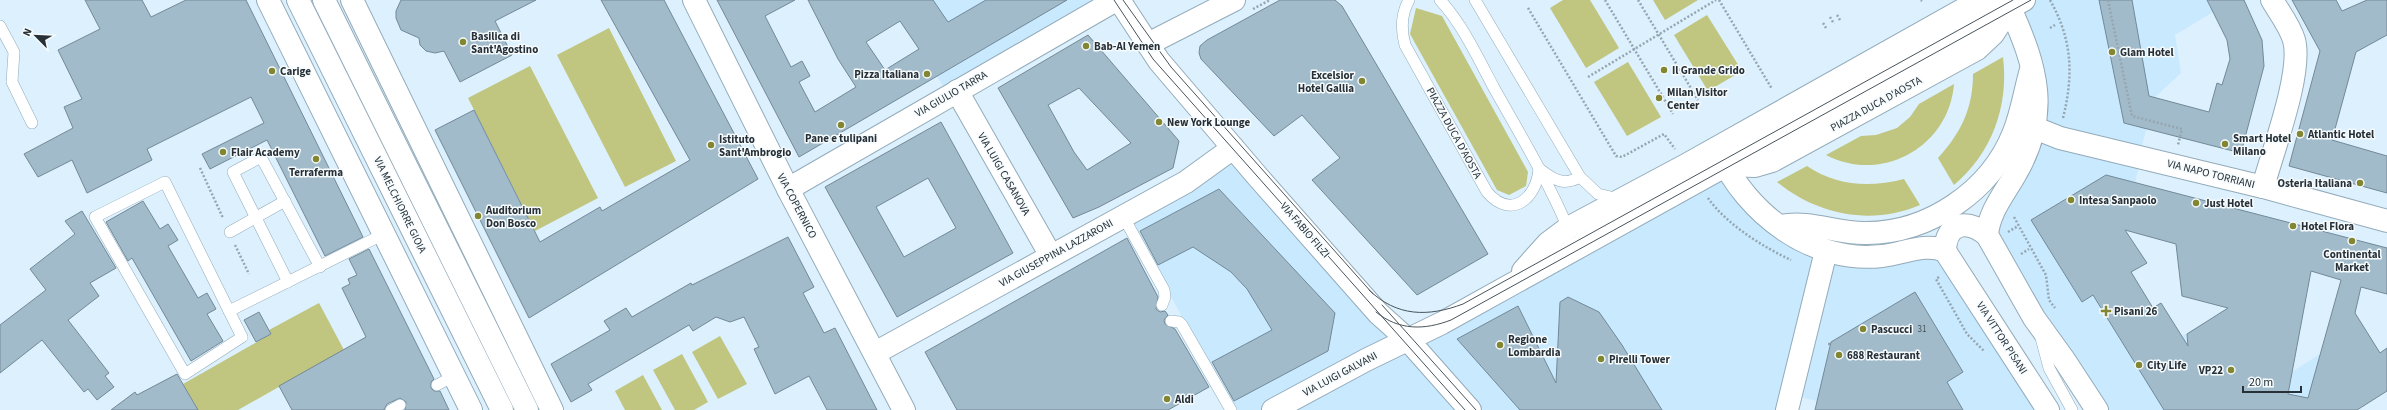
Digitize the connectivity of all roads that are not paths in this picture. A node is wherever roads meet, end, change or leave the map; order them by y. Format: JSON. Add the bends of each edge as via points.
{"nodes":[{"id":1,"x":268,"y":0,"type":"edge"},
{"id":2,"x":298,"y":0,"type":"edge"},
{"id":3,"x":324,"y":0,"type":"edge"},
{"id":4,"x":352,"y":0,"type":"edge"},
{"id":5,"x":694,"y":0,"type":"edge"},
{"id":6,"x":1116,"y":0,"type":"edge"},
{"id":7,"x":1119,"y":0,"type":"edge"},
{"id":8,"x":1234,"y":0,"type":"edge"},
{"id":9,"x":1409,"y":0,"type":"edge"},
{"id":10,"x":1440,"y":0,"type":"edge"},
{"id":11,"x":1475,"y":0,"type":"edge"},
{"id":12,"x":1980,"y":0,"type":"edge"},
{"id":13,"x":2272,"y":0,"type":"edge"},
{"id":14,"x":2008,"y":3,"type":"edge"},
{"id":15,"x":0,"y":26,"type":"edge"},
{"id":16,"x":1148,"y":44,"type":"junction"},
{"id":17,"x":2032,"y":67,"type":"junction"},
{"id":18,"x":957,"y":91,"type":"junction"},
{"id":19,"x":32,"y":123,"type":"dead end"},
{"id":20,"x":2035,"y":128,"type":"junction"},
{"id":21,"x":1233,"y":148,"type":"junction"},
{"id":22,"x":1721,"y":156,"type":"junction"},
{"id":23,"x":1539,"y":168,"type":"junction"},
{"id":24,"x":1580,"y":177,"type":"junction"},
{"id":25,"x":2263,"y":187,"type":"junction"},
{"id":26,"x":788,"y":189,"type":"junction"},
{"id":27,"x":1621,"y":200,"type":"junction"},
{"id":28,"x":285,"y":201,"type":"junction"},
{"id":29,"x":1123,"y":216,"type":"junction"},
{"id":30,"x":255,"y":217,"type":"junction"},
{"id":31,"x":2387,"y":221,"type":"edge"},
{"id":32,"x":1780,"y":226,"type":"junction"},
{"id":33,"x":230,"y":232,"type":"dead end"},
{"id":34,"x":384,"y":234,"type":"junction"},
{"id":35,"x":1573,"y":237,"type":"junction"},
{"id":36,"x":1990,"y":239,"type":"junction"},
{"id":37,"x":1826,"y":251,"type":"junction"},
{"id":38,"x":1051,"y":256,"type":"junction"},
{"id":39,"x":1950,"y":259,"type":"junction"},
{"id":40,"x":320,"y":267,"type":"junction"},
{"id":41,"x":288,"y":282,"type":"junction"},
{"id":42,"x":1162,"y":305,"type":"dead end"},
{"id":43,"x":229,"y":311,"type":"junction"},
{"id":44,"x":1171,"y":321,"type":"dead end"},
{"id":45,"x":2037,"y":324,"type":"junction"},
{"id":46,"x":1408,"y":340,"type":"junction"},
{"id":47,"x":875,"y":353,"type":"junction"},
{"id":48,"x":471,"y":410,"type":"edge"},
{"id":49,"x":502,"y":410,"type":"edge"},
{"id":50,"x":527,"y":410,"type":"edge"},
{"id":51,"x":552,"y":410,"type":"edge"},
{"id":52,"x":904,"y":410,"type":"edge"},
{"id":53,"x":1231,"y":410,"type":"edge"},
{"id":54,"x":1273,"y":410,"type":"edge"},
{"id":55,"x":1470,"y":410,"type":"edge"},
{"id":56,"x":1787,"y":410,"type":"edge"},
{"id":57,"x":2048,"y":410,"type":"edge"},
{"id":58,"x":2072,"y":410,"type":"edge"},
{"id":59,"x":2097,"y":410,"type":"edge"}],
"edges":[{"from":1,"to":34,"type":"street"},
{"from":2,"to":49,"type":"street","name":"VIA MELCHIORRE GIOIA"},
{"from":3,"to":50,"type":"street","name":"VIA MELCHIORRE GIOIA"},
{"from":4,"to":51,"type":"street"},
{"from":5,"to":26,"type":"street","name":"VIA COPERNICO"},
{"from":6,"to":18,"type":"street","name":"VIA GIULIO TARRA"},
{"from":7,"to":16,"type":"street","name":"VIA FABIO FILZI"},
{"from":8,"to":16,"type":"street"},
{"from":9,"to":23,"type":"lane","name":"PIAZZA DUCA D'AOSTA","via":[[1403,18],[1403,37],[1406,45],[1487,192],[1504,205],[1518,204],[1534,190]]},
{"from":10,"to":23,"type":"lane","via":[[1454,17]]},
{"from":11,"to":24,"type":"lane"},
{"from":12,"to":22,"type":"street"},
{"from":13,"to":25,"type":"street","via":[[2292,35],[2296,57],[2287,101]]},
{"from":14,"to":17,"type":"street","name":"PIAZZA DUCA D'AOSTA","via":[[2024,38]]},
{"from":14,"to":22,"type":"street","name":"PIAZZA DUCA D'AOSTA","via":[[1993,34],[1977,49],[1772,161],[1754,166]]},
{"from":15,"to":19,"type":"lane","via":[[14,52],[12,82]]},
{"from":16,"to":21,"type":"street","name":"VIA FABIO FILZI"},
{"from":17,"to":20,"type":"street","name":"PIAZZA DUCA D'AOSTA","via":[[2038,98]]},
{"from":17,"to":32,"type":"street","via":[[2016,126],[2005,149],[1981,182],[1944,211],[1906,228],[1875,233],[1853,232],[1803,223]]},
{"from":18,"to":26,"type":"street","name":"VIA GIULIO TARRA"},
{"from":18,"to":38,"type":"street","name":"VIA LUIGI CASANOVA"},
{"from":20,"to":25,"type":"street","name":"VIA NAPO TORRIANI","via":[[2060,138]]},
{"from":20,"to":36,"type":"street","name":"PIAZZA DUCA D'AOSTA","via":[[2020,166],[1991,216]]},
{"from":21,"to":29,"type":"street","name":"VIA GIUSEPPINA LAZZARONI","via":[[1198,175]]},
{"from":21,"to":46,"type":"street","name":"VIA FABIO FILZI","via":[[1374,309]]},
{"from":22,"to":27,"type":"street"},
{"from":22,"to":32,"type":"street","via":[[1735,183],[1749,200]]},
{"from":22,"to":35,"type":"street"},
{"from":23,"to":24,"type":"lane","via":[[1551,178],[1563,182]]},
{"from":23,"to":35,"type":"lane"},
{"from":24,"to":27,"type":"lane","via":[[1598,194]]},
{"from":25,"to":31,"type":"street","name":"VIA NAPO TORRIANI"},
{"from":26,"to":47,"type":"street","name":"VIA COPERNICO"},
{"from":27,"to":35,"type":"street"},
{"from":28,"to":30,"type":"lane"},
{"from":28,"to":30,"type":"lane","via":[[262,157],[233,172]]},
{"from":28,"to":40,"type":"lane"},
{"from":29,"to":38,"type":"street","name":"VIA GIUSEPPINA LAZZARONI"},
{"from":29,"to":42,"type":"lane","via":[[1164,290]]},
{"from":30,"to":33,"type":"lane"},
{"from":30,"to":41,"type":"lane"},
{"from":32,"to":37,"type":"street"},
{"from":34,"to":40,"type":"lane"},
{"from":34,"to":48,"type":"street","via":[[446,380]]},
{"from":35,"to":46,"type":"street","via":[[1548,243],[1512,284]]},
{"from":36,"to":39,"type":"street","via":[[1972,226],[1960,225],[1947,237]]},
{"from":36,"to":45,"type":"street"},
{"from":37,"to":39,"type":"street","via":[[1872,257],[1938,248]]},
{"from":37,"to":56,"type":"street"},
{"from":38,"to":47,"type":"street","name":"VIA GIUSEPPINA LAZZARONI"},
{"from":39,"to":57,"type":"street","name":"VIA VITTOR PISANI"},
{"from":40,"to":41,"type":"lane"},
{"from":41,"to":43,"type":"lane"},
{"from":43,"to":43,"type":"lane","via":[[242,337],[185,374],[95,217],[165,182]]},
{"from":44,"to":53,"type":"lane","via":[[1182,325]]},
{"from":45,"to":58,"type":"lane","via":[[2046,362]]},
{"from":45,"to":59,"type":"street"},
{"from":46,"to":54,"type":"street","name":"VIA LUIGI GALVANI"},
{"from":46,"to":55,"type":"street","name":"VIA FABIO FILZI"},
{"from":47,"to":52,"type":"street","name":"VIA COPERNICO"}]}
